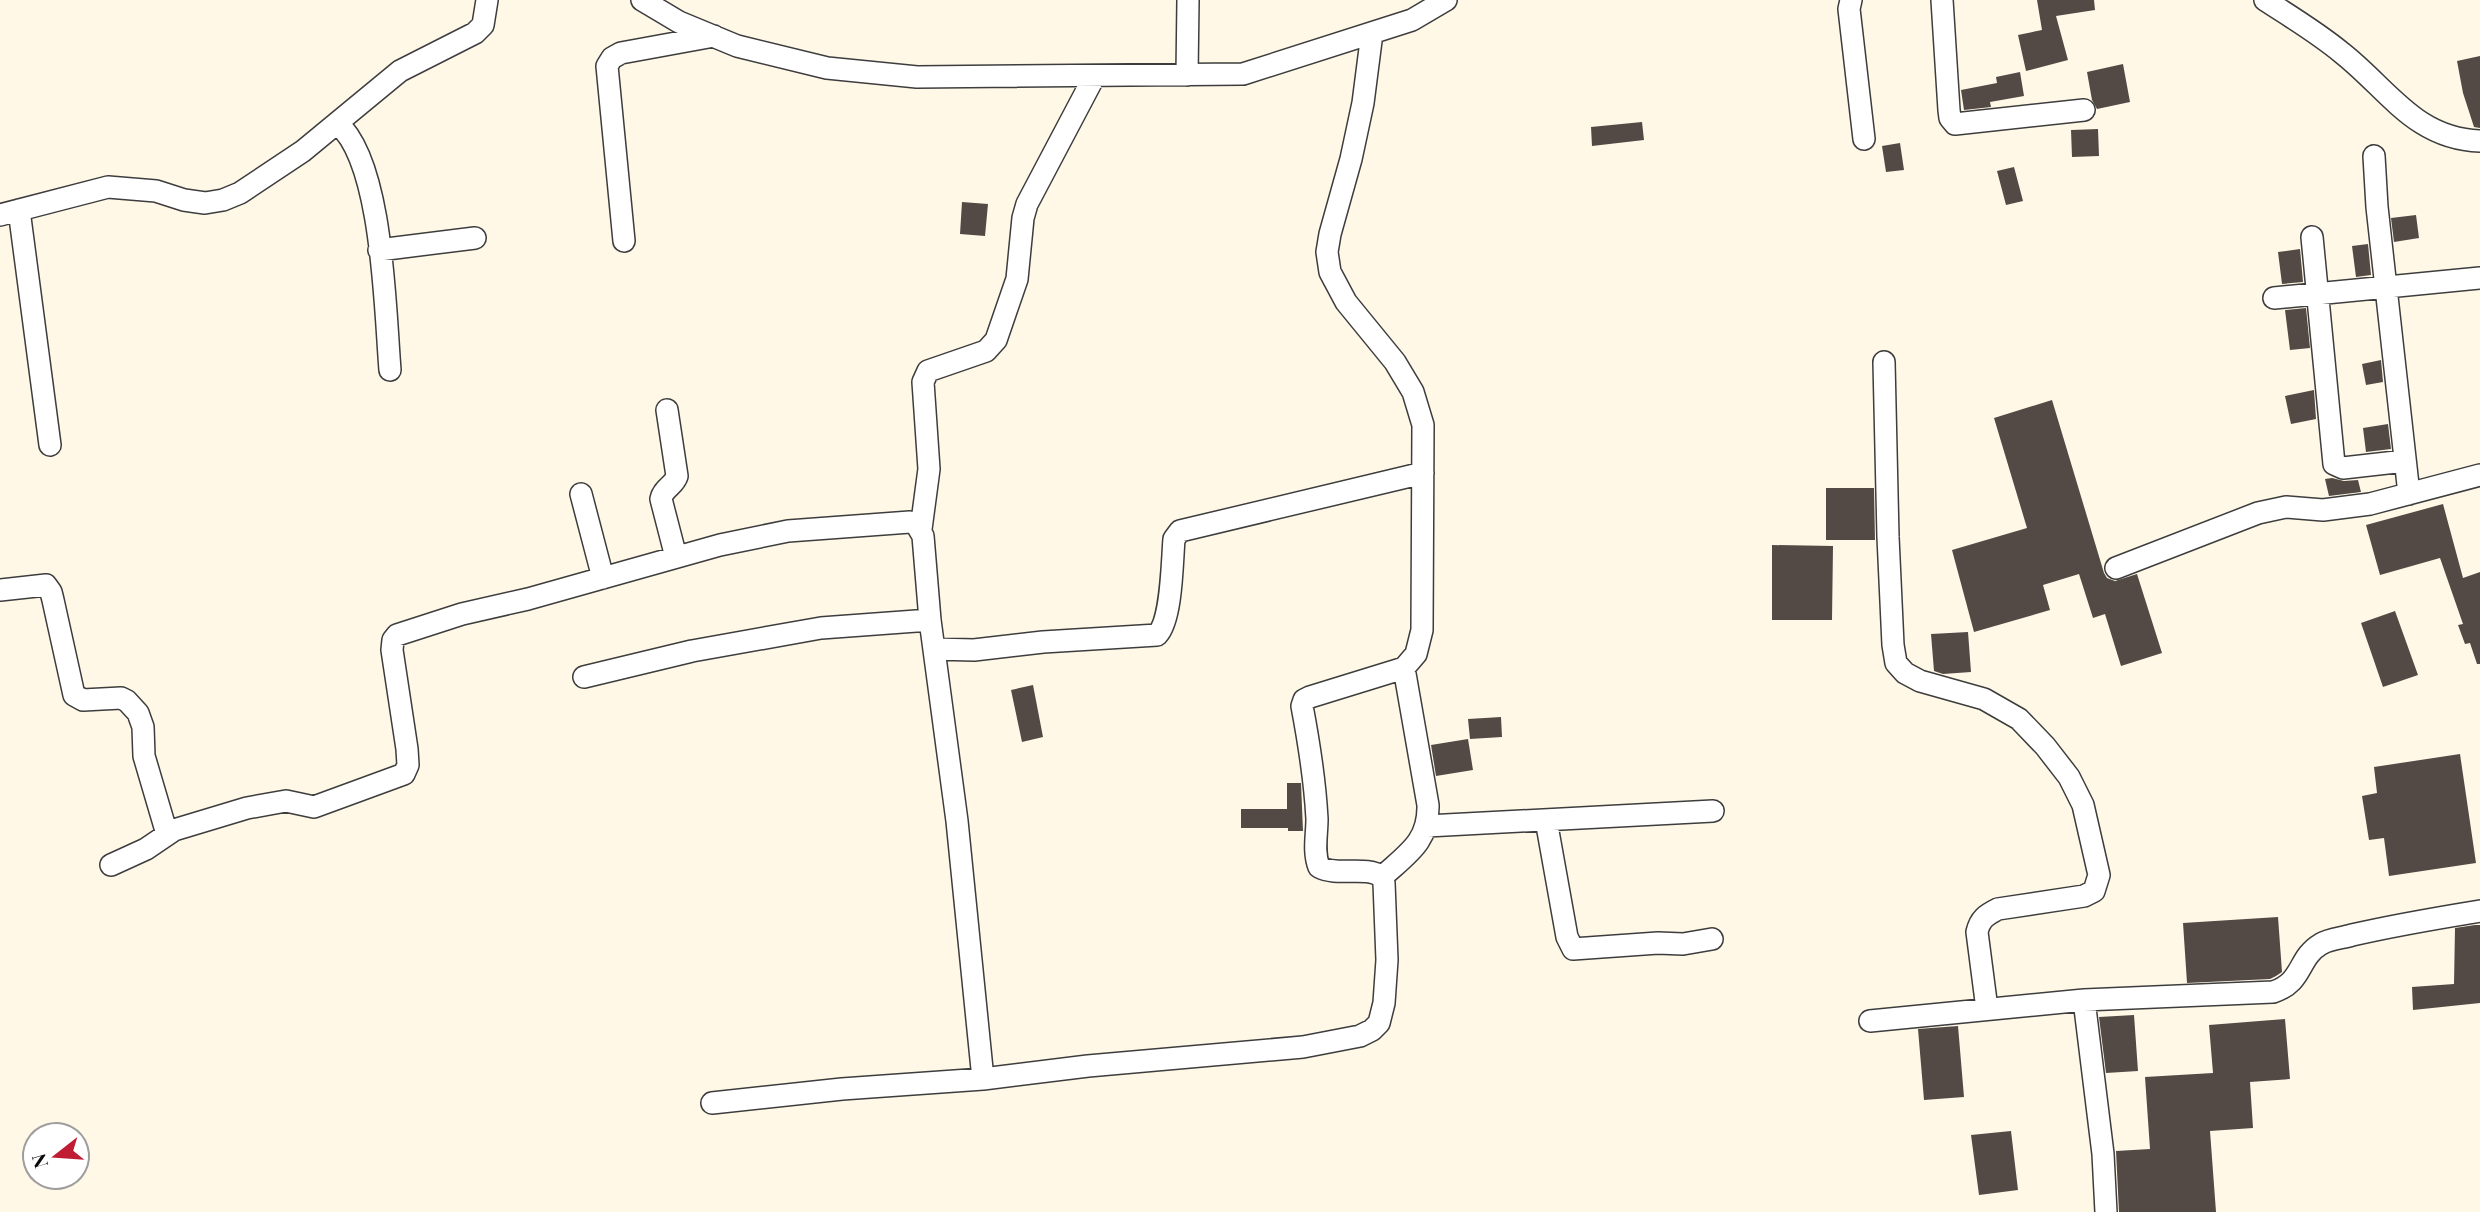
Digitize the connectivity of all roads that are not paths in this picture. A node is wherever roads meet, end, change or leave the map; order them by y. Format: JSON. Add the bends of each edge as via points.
{"nodes":[{"id":1,"x":487,"y":0,"type":"edge"},
{"id":2,"x":642,"y":0,"type":"edge"},
{"id":3,"x":1188,"y":0,"type":"edge"},
{"id":4,"x":1446,"y":0,"type":"edge"},
{"id":5,"x":1851,"y":0,"type":"edge"},
{"id":6,"x":1942,"y":0,"type":"edge"},
{"id":7,"x":2265,"y":0,"type":"edge"},
{"id":8,"x":1372,"y":33,"type":"junction"},
{"id":9,"x":714,"y":37,"type":"junction"},
{"id":10,"x":1187,"y":75,"type":"junction"},
{"id":11,"x":1094,"y":76,"type":"junction"},
{"id":12,"x":2084,"y":110,"type":"dead end"},
{"id":13,"x":345,"y":132,"type":"junction"},
{"id":14,"x":1864,"y":139,"type":"dead end"},
{"id":15,"x":2480,"y":141,"type":"edge"},
{"id":16,"x":2374,"y":156,"type":"dead end"},
{"id":17,"x":10,"y":212,"type":"edge"},
{"id":18,"x":475,"y":237,"type":"dead end"},
{"id":19,"x":2312,"y":237,"type":"dead end"},
{"id":20,"x":624,"y":241,"type":"dead end"},
{"id":21,"x":379,"y":250,"type":"junction"},
{"id":22,"x":2480,"y":278,"type":"edge"},
{"id":23,"x":2386,"y":287,"type":"junction"},
{"id":24,"x":2318,"y":293,"type":"junction"},
{"id":25,"x":2274,"y":298,"type":"dead end"},
{"id":26,"x":1884,"y":362,"type":"dead end"},
{"id":27,"x":390,"y":370,"type":"dead end"},
{"id":28,"x":667,"y":410,"type":"dead end"},
{"id":29,"x":50,"y":444,"type":"dead end"},
{"id":30,"x":2405,"y":461,"type":"junction"},
{"id":31,"x":1423,"y":474,"type":"junction"},
{"id":32,"x":2480,"y":475,"type":"edge"},
{"id":33,"x":581,"y":494,"type":"dead end"},
{"id":34,"x":2409,"y":494,"type":"junction"},
{"id":35,"x":921,"y":530,"type":"junction"},
{"id":36,"x":676,"y":557,"type":"junction"},
{"id":37,"x":2116,"y":568,"type":"dead end"},
{"id":38,"x":603,"y":578,"type":"junction"},
{"id":39,"x":0,"y":590,"type":"edge"},
{"id":40,"x":930,"y":620,"type":"junction"},
{"id":41,"x":934,"y":649,"type":"junction"},
{"id":42,"x":1404,"y":668,"type":"junction"},
{"id":43,"x":584,"y":677,"type":"dead end"},
{"id":44,"x":1713,"y":811,"type":"dead end"},
{"id":45,"x":1546,"y":820,"type":"junction"},
{"id":46,"x":1427,"y":826,"type":"junction"},
{"id":47,"x":167,"y":834,"type":"junction"},
{"id":48,"x":111,"y":865,"type":"dead end"},
{"id":49,"x":1382,"y":877,"type":"junction"},
{"id":50,"x":2480,"y":911,"type":"edge"},
{"id":51,"x":1712,"y":939,"type":"dead end"},
{"id":52,"x":2084,"y":1000,"type":"junction"},
{"id":53,"x":1987,"y":1009,"type":"junction"},
{"id":54,"x":1870,"y":1021,"type":"dead end"},
{"id":55,"x":983,"y":1079,"type":"junction"},
{"id":56,"x":712,"y":1103,"type":"dead end"},
{"id":57,"x":2106,"y":1212,"type":"edge"}],
"edges":[{"from":1,"to":13,"type":"street","via":[[483,25],[475,33],[400,71]]},
{"from":2,"to":9,"type":"street"},
{"from":3,"to":10,"type":"street"},
{"from":4,"to":8,"type":"street","via":[[1412,20]]},
{"from":5,"to":14,"type":"street"},
{"from":6,"to":12,"type":"street","via":[[1950,118],[1955,124]]},
{"from":7,"to":15,"type":"street","via":[[2340,51],[2421,124],[2453,138]]},
{"from":8,"to":10,"type":"street","via":[[1243,74]]},
{"from":8,"to":31,"type":"street","via":[[1363,103],[1327,252],[1330,272],[1346,302],[1413,392],[1423,425]]},
{"from":9,"to":11,"type":"street","via":[[827,68],[904,76]]},
{"from":9,"to":20,"type":"street","via":[[621,54],[607,66]]},
{"from":10,"to":11,"type":"street"},
{"from":11,"to":35,"type":"street","via":[[1027,204],[1017,279],[996,340],[986,351],[925,376],[929,477]]},
{"from":13,"to":17,"type":"street","via":[[303,151],[223,200],[205,203],[156,191],[108,187]]},
{"from":13,"to":21,"type":"street","via":[[367,176]]},
{"from":16,"to":23,"type":"street"},
{"from":17,"to":29,"type":"street"},
{"from":18,"to":21,"type":"street"},
{"from":19,"to":24,"type":"street"},
{"from":21,"to":27,"type":"street"},
{"from":22,"to":23,"type":"street"},
{"from":23,"to":24,"type":"street"},
{"from":23,"to":30,"type":"street"},
{"from":24,"to":25,"type":"street"},
{"from":24,"to":30,"type":"street","via":[[2334,464],[2343,468]]},
{"from":26,"to":53,"type":"street","via":[[1896,663],[1920,681],[1984,699],[2020,719],[2069,777],[2083,805],[2099,875],[2094,891],[2084,896],[1998,909],[1985,916],[1977,932]]},
{"from":28,"to":36,"type":"street","via":[[677,477],[661,499]]},
{"from":30,"to":34,"type":"street"},
{"from":31,"to":41,"type":"street","via":[[1180,531],[1174,539],[1167,605],[1157,635],[974,650]]},
{"from":31,"to":42,"type":"street","via":[[1422,630],[1416,654]]},
{"from":32,"to":34,"type":"street"},
{"from":33,"to":38,"type":"street"},
{"from":34,"to":37,"type":"street","via":[[2323,510],[2286,507],[2258,513]]},
{"from":35,"to":36,"type":"street","via":[[910,522],[788,531]]},
{"from":35,"to":40,"type":"street"},
{"from":36,"to":38,"type":"street"},
{"from":38,"to":47,"type":"street","via":[[397,635],[392,650],[407,749],[404,774],[321,806],[261,804]]},
{"from":39,"to":47,"type":"street","via":[[41,584],[49,588],[74,695],[83,700],[121,698],[138,713],[144,756]]},
{"from":40,"to":41,"type":"street"},
{"from":40,"to":43,"type":"street","via":[[808,630],[692,650]]},
{"from":41,"to":55,"type":"street"},
{"from":42,"to":46,"type":"street","via":[[1428,804]]},
{"from":42,"to":49,"type":"street","via":[[1310,697],[1302,706],[1310,745],[1319,867]]},
{"from":44,"to":45,"type":"street"},
{"from":45,"to":46,"type":"street"},
{"from":45,"to":51,"type":"street","via":[[1573,949]]},
{"from":46,"to":49,"type":"street","via":[[1418,844]]},
{"from":47,"to":48,"type":"street"},
{"from":49,"to":55,"type":"street","via":[[1387,971],[1379,1023],[1372,1030],[1303,1047]]},
{"from":50,"to":52,"type":"street","via":[[2322,943],[2286,988],[2273,992]]},
{"from":52,"to":53,"type":"street"},
{"from":52,"to":57,"type":"street"},
{"from":53,"to":54,"type":"street"},
{"from":55,"to":56,"type":"street"}]}
